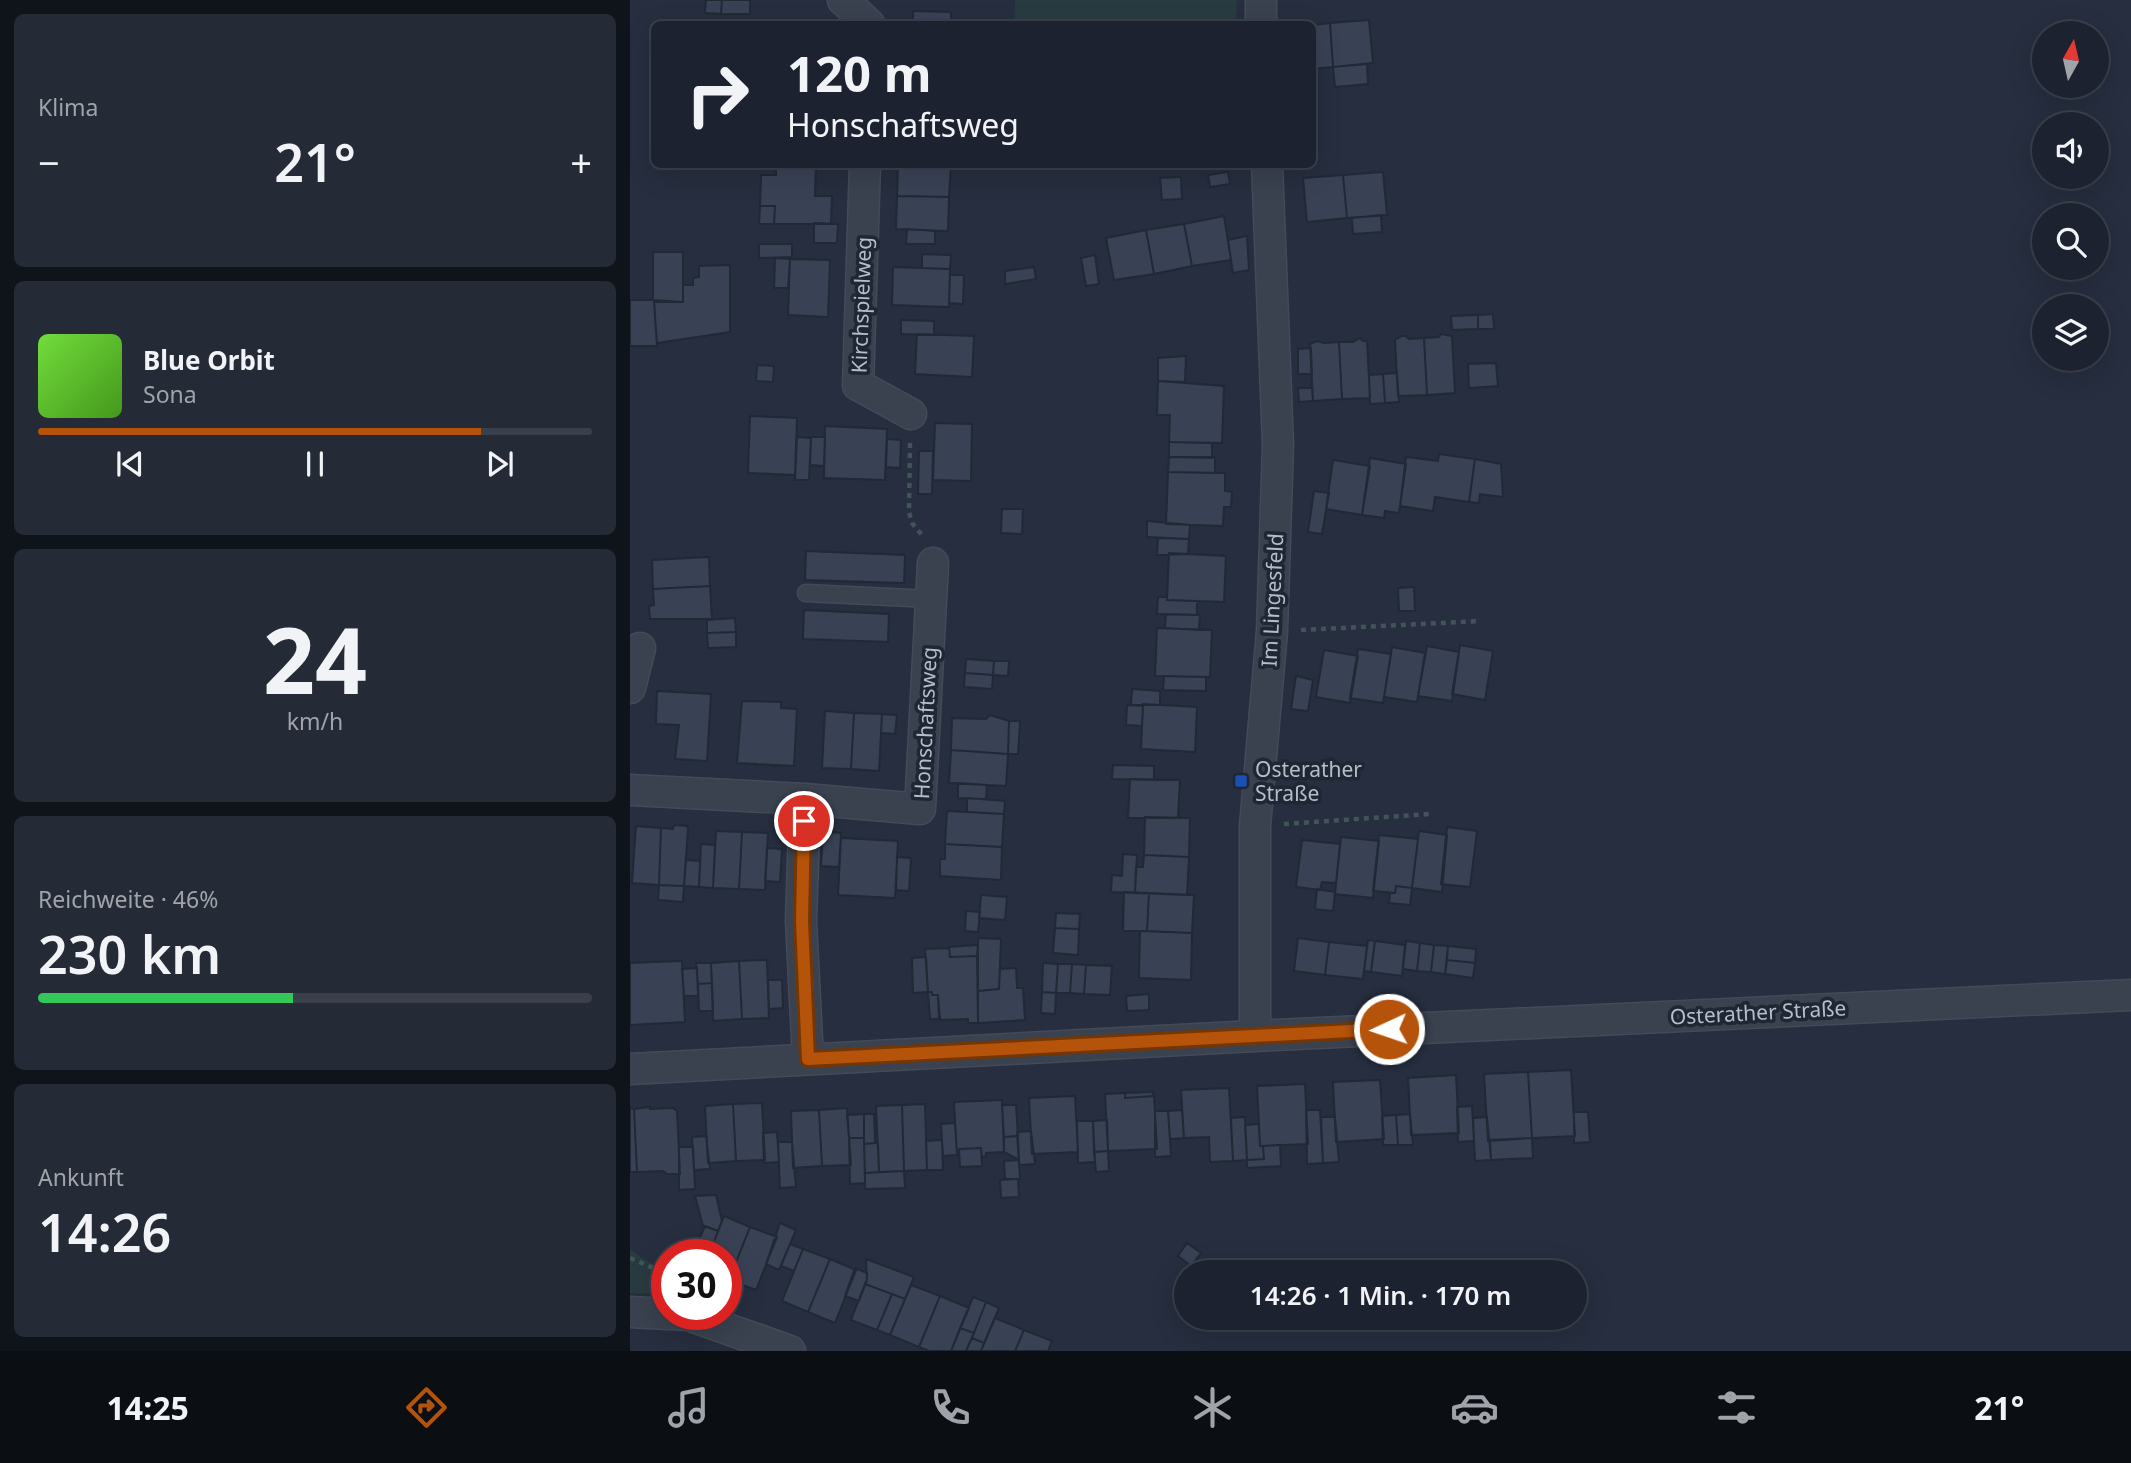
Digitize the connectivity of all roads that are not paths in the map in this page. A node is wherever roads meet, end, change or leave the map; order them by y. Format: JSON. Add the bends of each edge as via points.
{"nodes":[{"id":1,"x":843,"y":0,"type":"edge"},
{"id":2,"x":1261,"y":0,"type":"edge"},
{"id":3,"x":866,"y":21,"type":"edge"},
{"id":4,"x":1261,"y":21,"type":"edge"},
{"id":5,"x":865,"y":168,"type":"edge"},
{"id":6,"x":1267,"y":168,"type":"edge"},
{"id":7,"x":911,"y":414,"type":"road end"},
{"id":8,"x":933,"y":563,"type":"road end"},
{"id":9,"x":806,"y":593,"type":"dead end"},
{"id":10,"x":931,"y":599,"type":"junction"},
{"id":11,"x":640,"y":648,"type":"dead end"},
{"id":12,"x":630,"y":688,"type":"edge"},
{"id":13,"x":630,"y":790,"type":"edge"},
{"id":14,"x":805,"y":799,"type":"junction"},
{"id":15,"x":2131,"y":996,"type":"edge"},
{"id":16,"x":1255,"y":1035,"type":"junction"},
{"id":17,"x":808,"y":1059,"type":"junction"},
{"id":18,"x":630,"y":1069,"type":"edge"},
{"id":19,"x":630,"y":1312,"type":"edge"},
{"id":20,"x":651,"y":1313,"type":"edge"},
{"id":21,"x":730,"y":1330,"type":"edge"},
{"id":22,"x":790,"y":1351,"type":"edge"}],
"edges":[{"from":1,"to":3,"type":"street"},
{"from":2,"to":4,"type":"street"},
{"from":5,"to":7,"type":"street","name":"Kirchspielweg","via":[[858,385]]},
{"from":6,"to":16,"type":"street","name":"Im Lingesfeld","via":[[1278,445],[1272,631],[1255,826]]},
{"from":8,"to":10,"type":"street","name":"Honschaftsweg"},
{"from":9,"to":10,"type":"lane"},
{"from":10,"to":14,"type":"street","name":"Honschaftsweg","via":[[920,809]]},
{"from":11,"to":12,"type":"street"},
{"from":13,"to":14,"type":"street","name":"Honschaftsweg"},
{"from":14,"to":17,"type":"street","via":[[802,921]]},
{"from":15,"to":16,"type":"street","name":"Osterather Straße"},
{"from":16,"to":17,"type":"street","name":"Osterather Straße"},
{"from":17,"to":18,"type":"street","name":"Osterather Straße"},
{"from":19,"to":20,"type":"street"},
{"from":21,"to":22,"type":"street"}]}
